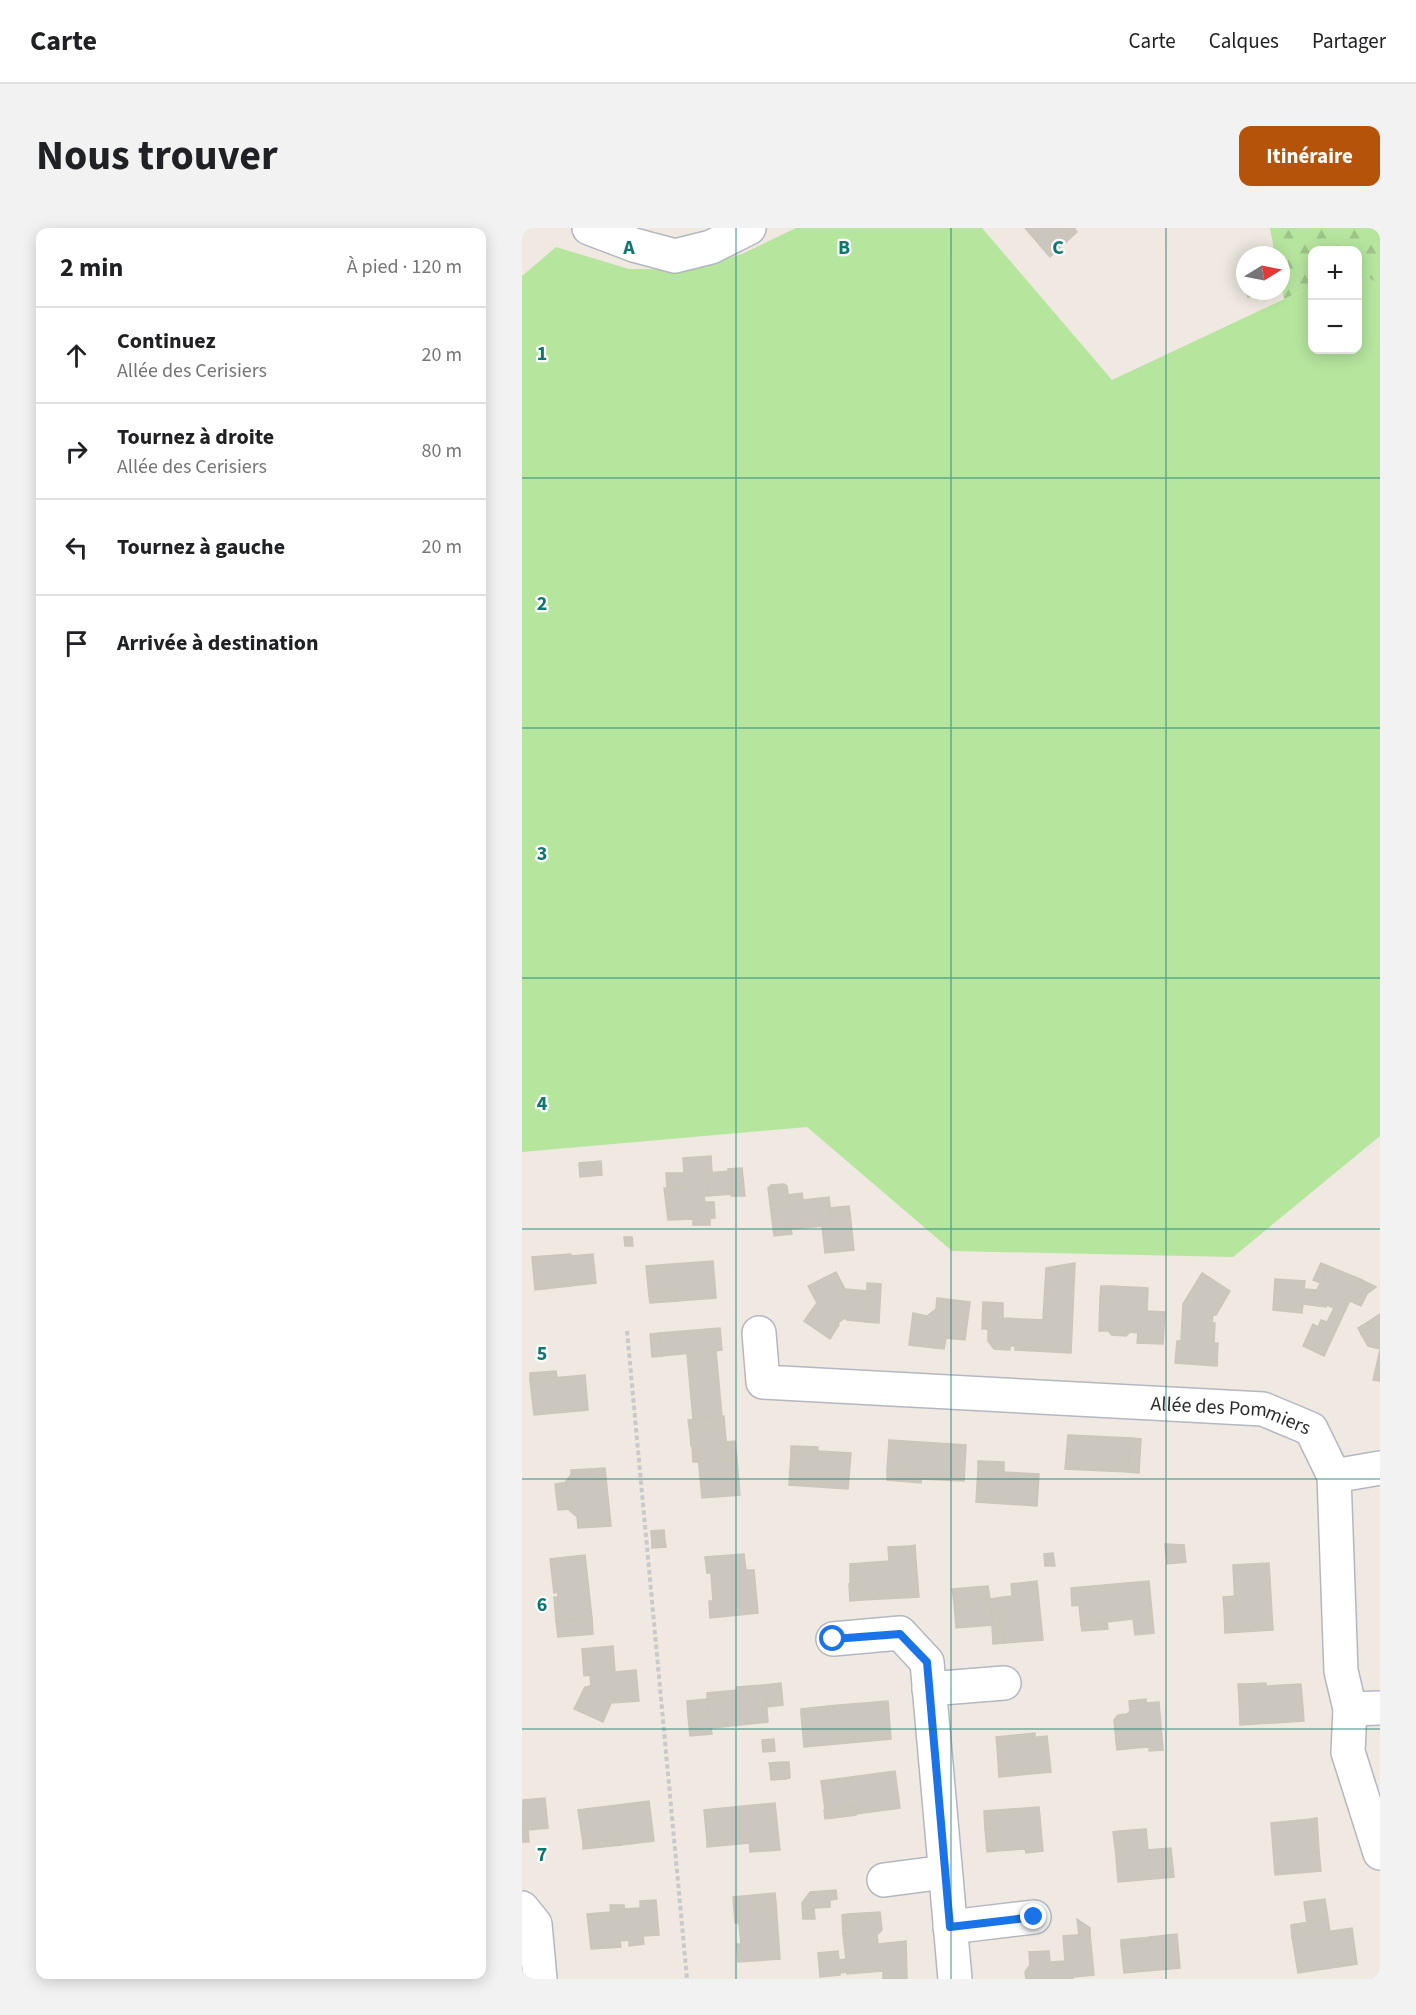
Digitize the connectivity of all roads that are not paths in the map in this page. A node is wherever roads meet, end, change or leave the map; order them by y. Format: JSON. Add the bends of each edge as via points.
{"nodes":[{"id":1,"x":589,"y":228,"type":"edge"},
{"id":2,"x":749,"y":228,"type":"edge"},
{"id":3,"x":759,"y":1333,"type":"dead end"},
{"id":4,"x":1380,"y":1468,"type":"edge"},
{"id":5,"x":1334,"y":1476,"type":"junction"},
{"id":6,"x":833,"y":1639,"type":"dead end"},
{"id":7,"x":1004,"y":1683,"type":"dead end"},
{"id":8,"x":929,"y":1689,"type":"junction"},
{"id":9,"x":1365,"y":1709,"type":"edge"},
{"id":10,"x":1380,"y":1853,"type":"edge"},
{"id":11,"x":945,"y":1872,"type":"junction"},
{"id":12,"x":884,"y":1880,"type":"dead end"},
{"id":13,"x":522,"y":1908,"type":"edge"},
{"id":14,"x":1034,"y":1917,"type":"dead end"},
{"id":15,"x":950,"y":1927,"type":"junction"},
{"id":16,"x":540,"y":1979,"type":"edge"},
{"id":17,"x":955,"y":1979,"type":"edge"}],
"edges":[{"from":1,"to":2,"type":"street","via":[[675,256],[711,247]]},
{"from":3,"to":5,"type":"street","name":"Allée des Pommiers","via":[[764,1382],[1263,1409],[1311,1429]]},
{"from":4,"to":5,"type":"street"},
{"from":5,"to":9,"type":"street","name":"Allée des Pommiers","via":[[1341,1671]]},
{"from":6,"to":8,"type":"street","via":[[900,1634],[927,1662]]},
{"from":7,"to":8,"type":"street"},
{"from":8,"to":11,"type":"street"},
{"from":9,"to":10,"type":"street","name":"Allée des Pommiers","via":[[1348,1752]]},
{"from":11,"to":12,"type":"street"},
{"from":11,"to":15,"type":"street"},
{"from":13,"to":16,"type":"street","via":[[535,1924]]},
{"from":14,"to":15,"type":"street"},
{"from":15,"to":17,"type":"street"}]}
